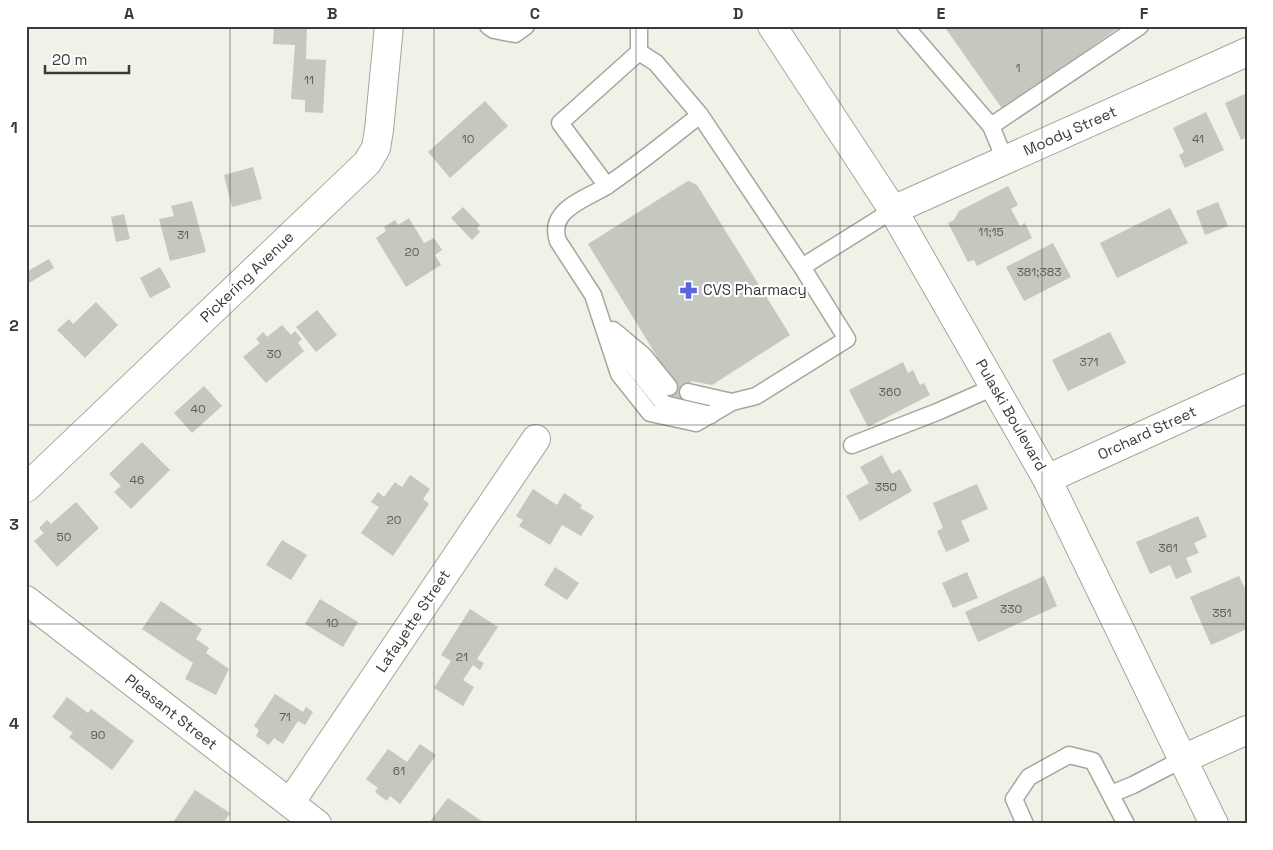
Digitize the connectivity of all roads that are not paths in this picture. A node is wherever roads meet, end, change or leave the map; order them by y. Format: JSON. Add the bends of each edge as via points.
{"nodes":[{"id":1,"x":389,"y":26,"type":"edge"},
{"id":2,"x":488,"y":26,"type":"edge"},
{"id":3,"x":526,"y":26,"type":"edge"},
{"id":4,"x":639,"y":26,"type":"edge"},
{"id":5,"x":772,"y":26,"type":"edge"},
{"id":6,"x":794,"y":26,"type":"edge"},
{"id":7,"x":905,"y":26,"type":"edge"},
{"id":8,"x":1140,"y":26,"type":"edge"},
{"id":9,"x":639,"y":52,"type":"junction"},
{"id":10,"x":1247,"y":52,"type":"edge"},
{"id":11,"x":797,"y":64,"type":"junction"},
{"id":12,"x":700,"y":115,"type":"junction"},
{"id":13,"x":991,"y":126,"type":"junction"},
{"id":14,"x":1005,"y":160,"type":"junction"},
{"id":15,"x":607,"y":186,"type":"junction"},
{"id":16,"x":893,"y":210,"type":"junction"},
{"id":17,"x":802,"y":267,"type":"junction"},
{"id":18,"x":603,"y":327,"type":"junction"},
{"id":19,"x":669,"y":387,"type":"dead end"},
{"id":20,"x":994,"y":387,"type":"junction"},
{"id":21,"x":1247,"y":388,"type":"edge"},
{"id":22,"x":688,"y":392,"type":"dead end"},
{"id":23,"x":732,"y":402,"type":"junction"},
{"id":24,"x":536,"y":439,"type":"dead end"},
{"id":25,"x":852,"y":445,"type":"dead end"},
{"id":26,"x":1047,"y":479,"type":"junction"},
{"id":27,"x":26,"y":488,"type":"edge"},
{"id":28,"x":26,"y":600,"type":"edge"},
{"id":29,"x":1247,"y":730,"type":"edge"},
{"id":30,"x":1183,"y":759,"type":"junction"},
{"id":31,"x":1111,"y":794,"type":"junction"},
{"id":32,"x":290,"y":803,"type":"junction"},
{"id":33,"x":317,"y":824,"type":"edge"},
{"id":34,"x":1025,"y":824,"type":"edge"},
{"id":35,"x":1126,"y":824,"type":"edge"},
{"id":36,"x":1214,"y":824,"type":"edge"}],
"edges":[{"from":1,"to":27,"type":"street","name":"Pickering Avenue","via":[[379,130],[376,148],[367,163]]},
{"from":2,"to":3,"type":"lane","via":[[515,34]]},
{"from":4,"to":9,"type":"lane"},
{"from":5,"to":11,"type":"street","name":"Pulaski Boulevard"},
{"from":6,"to":11,"type":"street"},
{"from":7,"to":13,"type":"lane"},
{"from":8,"to":13,"type":"lane"},
{"from":9,"to":12,"type":"lane","via":[[656,63]]},
{"from":9,"to":15,"type":"lane","via":[[560,123]]},
{"from":10,"to":14,"type":"street","name":"Moody Street"},
{"from":11,"to":16,"type":"street","name":"Pulaski Boulevard"},
{"from":12,"to":15,"type":"lane"},
{"from":12,"to":17,"type":"lane"},
{"from":13,"to":14,"type":"lane"},
{"from":14,"to":16,"type":"street","name":"Moody Street"},
{"from":15,"to":18,"type":"lane","via":[[562,215],[556,233],[593,295]]},
{"from":16,"to":17,"type":"lane"},
{"from":16,"to":20,"type":"street","name":"Pulaski Boulevard"},
{"from":17,"to":23,"type":"lane","via":[[847,340],[756,396]]},
{"from":18,"to":19,"type":"lane","via":[[644,356]]},
{"from":18,"to":23,"type":"lane","via":[[619,374],[650,413],[696,423]]},
{"from":20,"to":25,"type":"lane"},
{"from":20,"to":26,"type":"street","name":"Pulaski Boulevard"},
{"from":21,"to":26,"type":"street","name":"Orchard Street"},
{"from":22,"to":23,"type":"lane"},
{"from":24,"to":32,"type":"street","name":"Lafayette Street"},
{"from":26,"to":30,"type":"street","name":"Pulaski Boulevard"},
{"from":28,"to":32,"type":"street","name":"Pleasant Street"},
{"from":29,"to":30,"type":"street"},
{"from":30,"to":31,"type":"lane"},
{"from":30,"to":36,"type":"street","name":"Pulaski Boulevard"},
{"from":31,"to":34,"type":"lane","via":[[1094,760],[1069,755],[1029,778],[1014,799]]},
{"from":31,"to":35,"type":"lane"},
{"from":32,"to":33,"type":"street","name":"Pleasant Street"}]}
